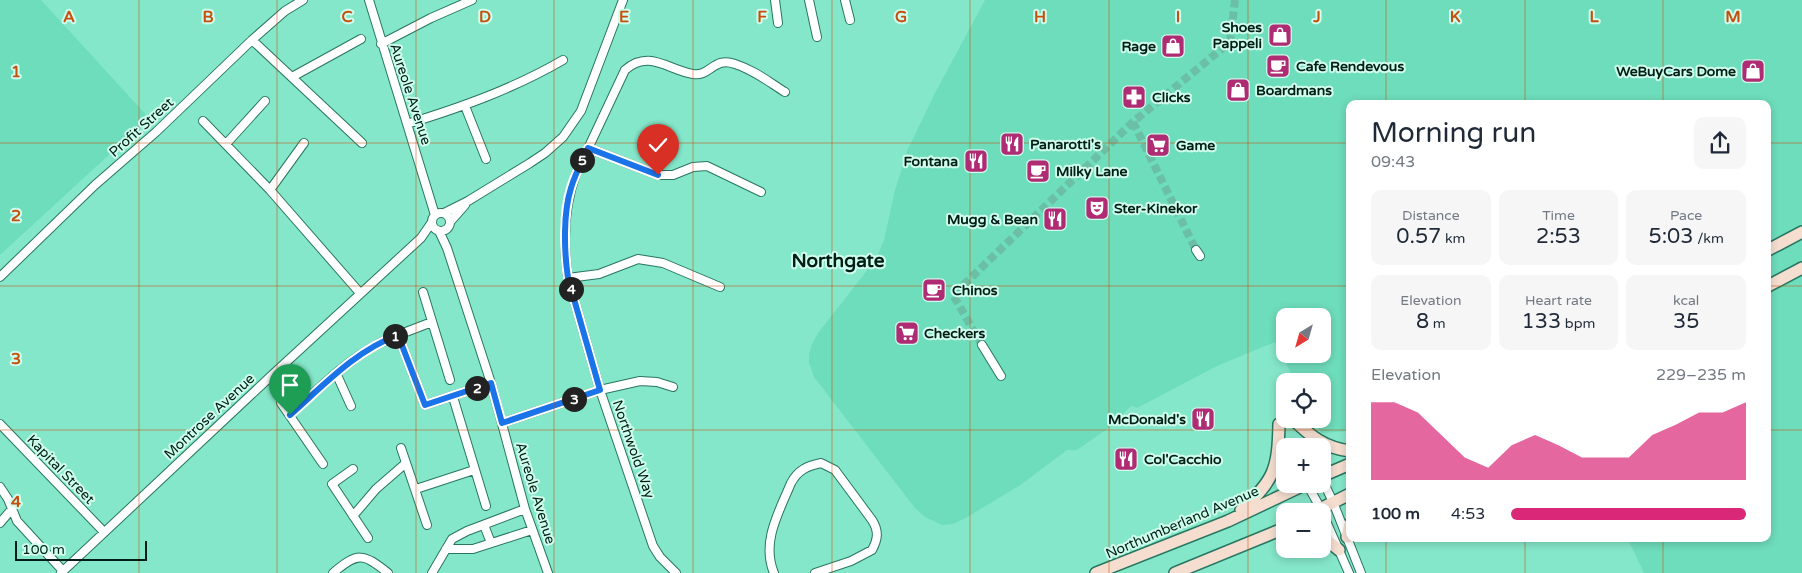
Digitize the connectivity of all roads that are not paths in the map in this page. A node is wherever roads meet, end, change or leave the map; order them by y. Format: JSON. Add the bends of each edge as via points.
{"nodes":[{"id":1,"x":303,"y":0,"type":"edge"},
{"id":2,"x":369,"y":0,"type":"edge"},
{"id":3,"x":472,"y":0,"type":"edge"},
{"id":4,"x":623,"y":0,"type":"edge"},
{"id":5,"x":775,"y":0,"type":"edge"},
{"id":6,"x":809,"y":0,"type":"edge"},
{"id":7,"x":845,"y":0,"type":"edge"},
{"id":8,"x":850,"y":20,"type":"dead end"},
{"id":9,"x":778,"y":23,"type":"dead end"},
{"id":10,"x":817,"y":37,"type":"dead end"},
{"id":11,"x":252,"y":40,"type":"junction"},
{"id":12,"x":361,"y":40,"type":"dead end"},
{"id":13,"x":381,"y":44,"type":"junction"},
{"id":14,"x":563,"y":60,"type":"dead end"},
{"id":15,"x":292,"y":77,"type":"junction"},
{"id":16,"x":785,"y":92,"type":"dead end"},
{"id":17,"x":264,"y":101,"type":"dead end"},
{"id":18,"x":466,"y":106,"type":"junction"},
{"id":19,"x":203,"y":121,"type":"dead end"},
{"id":20,"x":407,"y":124,"type":"junction"},
{"id":21,"x":304,"y":143,"type":"dead end"},
{"id":22,"x":362,"y":143,"type":"dead end"},
{"id":23,"x":226,"y":144,"type":"junction"},
{"id":24,"x":588,"y":148,"type":"junction"},
{"id":25,"x":486,"y":159,"type":"dead end"},
{"id":26,"x":270,"y":190,"type":"junction"},
{"id":27,"x":761,"y":192,"type":"dead end"},
{"id":28,"x":468,"y":201,"type":"junction"},
{"id":29,"x":439,"y":222,"type":"junction"},
{"id":30,"x":1802,"y":232,"type":"edge"},
{"id":31,"x":1771,"y":248,"type":"edge"},
{"id":32,"x":1802,"y":268,"type":"edge"},
{"id":33,"x":0,"y":277,"type":"edge"},
{"id":34,"x":568,"y":278,"type":"junction"},
{"id":35,"x":1771,"y":284,"type":"edge"},
{"id":36,"x":720,"y":287,"type":"dead end"},
{"id":37,"x":423,"y":292,"type":"dead end"},
{"id":38,"x":360,"y":293,"type":"junction"},
{"id":39,"x":432,"y":322,"type":"junction"},
{"id":40,"x":398,"y":335,"type":"junction"},
{"id":41,"x":982,"y":345,"type":"tunnel mouth"},
{"id":42,"x":336,"y":374,"type":"junction"},
{"id":43,"x":1001,"y":376,"type":"dead end"},
{"id":44,"x":450,"y":380,"type":"dead end"},
{"id":45,"x":491,"y":383,"type":"junction"},
{"id":46,"x":673,"y":387,"type":"dead end"},
{"id":47,"x":600,"y":390,"type":"junction"},
{"id":48,"x":453,"y":397,"type":"junction"},
{"id":49,"x":281,"y":403,"type":"dead end"},
{"id":50,"x":351,"y":406,"type":"dead end"},
{"id":51,"x":290,"y":415,"type":"junction"},
{"id":52,"x":502,"y":423,"type":"junction"},
{"id":53,"x":0,"y":424,"type":"edge"},
{"id":54,"x":1279,"y":428,"type":"edge"},
{"id":55,"x":1301,"y":428,"type":"edge"},
{"id":56,"x":401,"y":448,"type":"dead end"},
{"id":57,"x":1346,"y":450,"type":"edge"},
{"id":58,"x":406,"y":463,"type":"junction"},
{"id":59,"x":323,"y":464,"type":"dead end"},
{"id":60,"x":1346,"y":466,"type":"edge"},
{"id":61,"x":353,"y":469,"type":"dead end"},
{"id":62,"x":474,"y":470,"type":"junction"},
{"id":63,"x":1331,"y":473,"type":"edge"},
{"id":64,"x":0,"y":487,"type":"edge"},
{"id":65,"x":416,"y":489,"type":"junction"},
{"id":66,"x":1287,"y":493,"type":"edge"},
{"id":67,"x":1329,"y":493,"type":"edge"},
{"id":68,"x":1346,"y":496,"type":"edge"},
{"id":69,"x":1333,"y":502,"type":"junction"},
{"id":70,"x":486,"y":506,"type":"dead end"},
{"id":71,"x":525,"y":509,"type":"junction"},
{"id":72,"x":12,"y":510,"type":"junction"},
{"id":73,"x":353,"y":516,"type":"junction"},
{"id":74,"x":1228,"y":521,"type":"junction"},
{"id":75,"x":0,"y":523,"type":"edge"},
{"id":76,"x":427,"y":525,"type":"dead end"},
{"id":77,"x":484,"y":525,"type":"junction"},
{"id":78,"x":532,"y":530,"type":"junction"},
{"id":79,"x":104,"y":532,"type":"junction"},
{"id":80,"x":1276,"y":532,"type":"edge"},
{"id":81,"x":1331,"y":534,"type":"edge"},
{"id":82,"x":1346,"y":534,"type":"edge"},
{"id":83,"x":368,"y":538,"type":"dead end"},
{"id":84,"x":1349,"y":542,"type":"edge"},
{"id":85,"x":491,"y":543,"type":"junction"},
{"id":86,"x":1331,"y":543,"type":"edge"},
{"id":87,"x":446,"y":550,"type":"junction"},
{"id":88,"x":1339,"y":550,"type":"junction"},
{"id":89,"x":62,"y":572,"type":"edge"},
{"id":90,"x":333,"y":573,"type":"edge"},
{"id":91,"x":388,"y":573,"type":"edge"},
{"id":92,"x":432,"y":573,"type":"edge"},
{"id":93,"x":548,"y":573,"type":"edge"},
{"id":94,"x":676,"y":573,"type":"edge"},
{"id":95,"x":774,"y":573,"type":"edge"},
{"id":96,"x":815,"y":573,"type":"edge"},
{"id":97,"x":1096,"y":573,"type":"edge"},
{"id":98,"x":1176,"y":573,"type":"edge"},
{"id":99,"x":1349,"y":573,"type":"edge"},
{"id":100,"x":1362,"y":573,"type":"edge"}],
"edges":[{"from":1,"to":11,"type":"street","name":"Profit Street"},
{"from":2,"to":13,"type":"street","name":"Aureole Avenue"},
{"from":3,"to":13,"type":"street"},
{"from":4,"to":28,"type":"street","name":"Montrose Avenue","via":[[581,111],[569,129],[545,153]]},
{"from":5,"to":9,"type":"street"},
{"from":6,"to":10,"type":"street"},
{"from":7,"to":8,"type":"street"},
{"from":11,"to":15,"type":"street"},
{"from":11,"to":33,"type":"street","name":"Profit Street"},
{"from":12,"to":15,"type":"street"},
{"from":13,"to":20,"type":"street","name":"Aureole Avenue"},
{"from":14,"to":18,"type":"street"},
{"from":15,"to":22,"type":"street"},
{"from":16,"to":24,"type":"street","name":"Northwold Way","via":[[735,64],[719,62],[696,74],[648,60],[639,61],[625,70]]},
{"from":17,"to":23,"type":"street"},
{"from":18,"to":20,"type":"street"},
{"from":18,"to":25,"type":"street"},
{"from":19,"to":23,"type":"street"},
{"from":20,"to":29,"type":"street","name":"Aureole Avenue"},
{"from":21,"to":26,"type":"street"},
{"from":23,"to":26,"type":"street"},
{"from":24,"to":27,"type":"street","via":[[658,175],[674,175],[693,167],[707,166]]},
{"from":24,"to":34,"type":"street","name":"Northwold Way","via":[[570,189],[566,230]]},
{"from":26,"to":38,"type":"street"},
{"from":28,"to":29,"type":"street","name":"Montrose Avenue"},
{"from":28,"to":29,"type":"street","name":"Montrose Avenue","via":[[450,222],[448,217]]},
{"from":29,"to":38,"type":"street","name":"Montrose Avenue"},
{"from":29,"to":45,"type":"street","name":"Aureole Avenue"},
{"from":30,"to":31,"type":"main road"},
{"from":32,"to":35,"type":"main road"},
{"from":34,"to":36,"type":"street","via":[[599,274],[638,259],[663,263]]},
{"from":34,"to":47,"type":"street","name":"Northwold Way"},
{"from":37,"to":39,"type":"street"},
{"from":38,"to":79,"type":"street","name":"Montrose Avenue"},
{"from":39,"to":40,"type":"street"},
{"from":39,"to":44,"type":"street"},
{"from":40,"to":42,"type":"street","via":[[358,354]]},
{"from":40,"to":48,"type":"street","via":[[425,405]]},
{"from":41,"to":43,"type":"street"},
{"from":42,"to":50,"type":"street"},
{"from":42,"to":51,"type":"street"},
{"from":45,"to":48,"type":"street"},
{"from":45,"to":52,"type":"street","name":"Aureole Avenue"},
{"from":46,"to":47,"type":"street","via":[[648,380]]},
{"from":47,"to":52,"type":"street"},
{"from":47,"to":94,"type":"street","name":"Northwold Way","via":[[653,546]]},
{"from":48,"to":62,"type":"street"},
{"from":49,"to":51,"type":"street"},
{"from":51,"to":59,"type":"street"},
{"from":52,"to":71,"type":"street","name":"Aureole Avenue"},
{"from":53,"to":79,"type":"street","name":"Kapital Street"},
{"from":54,"to":74,"type":"main road","via":[[1275,470],[1268,483]]},
{"from":55,"to":57,"type":"main road","via":[[1320,443]]},
{"from":56,"to":58,"type":"street"},
{"from":58,"to":65,"type":"street"},
{"from":58,"to":73,"type":"street","via":[[376,489]]},
{"from":60,"to":63,"type":"main road"},
{"from":61,"to":73,"type":"street","via":[[332,484]]},
{"from":62,"to":65,"type":"street"},
{"from":62,"to":70,"type":"street"},
{"from":64,"to":72,"type":"street"},
{"from":65,"to":76,"type":"street"},
{"from":66,"to":74,"type":"main road","name":"Northumberland Avenue"},
{"from":67,"to":69,"type":"street"},
{"from":68,"to":69,"type":"main road"},
{"from":69,"to":82,"type":"street"},
{"from":71,"to":77,"type":"street"},
{"from":71,"to":78,"type":"street","name":"Aureole Avenue"},
{"from":72,"to":75,"type":"street"},
{"from":72,"to":89,"type":"street","via":[[25,531]]},
{"from":73,"to":83,"type":"street"},
{"from":74,"to":97,"type":"main road","name":"Northumberland Avenue"},
{"from":77,"to":85,"type":"street"},
{"from":77,"to":87,"type":"street","via":[[452,539]]},
{"from":78,"to":85,"type":"street"},
{"from":78,"to":93,"type":"street","name":"Aureole Avenue"},
{"from":79,"to":89,"type":"street","name":"Montrose Avenue"},
{"from":80,"to":98,"type":"main road"},
{"from":81,"to":88,"type":"street"},
{"from":84,"to":100,"type":"street"},
{"from":85,"to":87,"type":"street","via":[[473,549]]},
{"from":86,"to":88,"type":"main road"},
{"from":87,"to":92,"type":"street"},
{"from":88,"to":99,"type":"street"},
{"from":90,"to":91,"type":"street","via":[[360,557],[372,560]]},
{"from":95,"to":96,"type":"street","via":[[769,540],[791,483],[803,468],[822,463],[835,470],[877,527],[878,534],[872,550]]}]}
